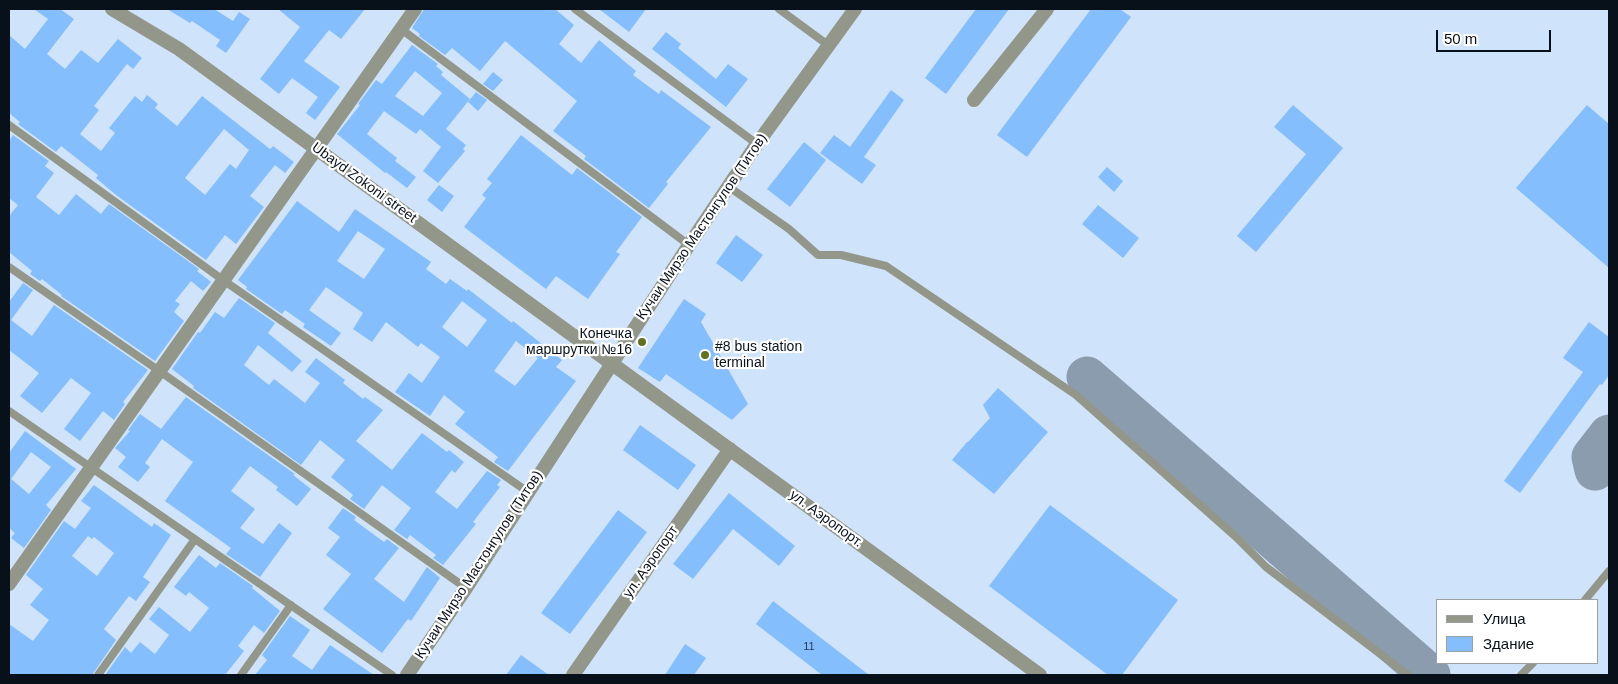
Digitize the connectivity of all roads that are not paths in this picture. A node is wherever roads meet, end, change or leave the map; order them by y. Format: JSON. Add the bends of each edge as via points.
{"nodes":[{"id":1,"x":112,"y":9,"type":"edge"},
{"id":2,"x":415,"y":9,"type":"edge"},
{"id":3,"x":575,"y":9,"type":"edge"},
{"id":4,"x":779,"y":9,"type":"edge"},
{"id":5,"x":855,"y":9,"type":"edge"},
{"id":6,"x":1047,"y":9,"type":"edge"},
{"id":7,"x":401,"y":29,"type":"junction"},
{"id":8,"x":828,"y":45,"type":"junction"},
{"id":9,"x":974,"y":100,"type":"dead end"},
{"id":10,"x":9,"y":125,"type":"edge"},
{"id":11,"x":757,"y":144,"type":"junction"},
{"id":12,"x":316,"y":149,"type":"junction"},
{"id":13,"x":729,"y":187,"type":"junction"},
{"id":14,"x":689,"y":245,"type":"junction"},
{"id":15,"x":9,"y":267,"type":"edge"},
{"id":16,"x":222,"y":280,"type":"junction"},
{"id":17,"x":612,"y":364,"type":"junction"},
{"id":18,"x":158,"y":370,"type":"junction"},
{"id":19,"x":9,"y":411,"type":"edge"},
{"id":20,"x":730,"y":449,"type":"junction"},
{"id":21,"x":92,"y":468,"type":"junction"},
{"id":22,"x":528,"y":492,"type":"junction"},
{"id":23,"x":195,"y":539,"type":"junction"},
{"id":24,"x":1609,"y":571,"type":"edge"},
{"id":25,"x":9,"y":584,"type":"edge"},
{"id":26,"x":466,"y":588,"type":"junction"},
{"id":27,"x":1586,"y":599,"type":"edge"},
{"id":28,"x":291,"y":605,"type":"junction"},
{"id":29,"x":1532,"y":664,"type":"edge"},
{"id":30,"x":98,"y":675,"type":"edge"},
{"id":31,"x":241,"y":675,"type":"edge"},
{"id":32,"x":392,"y":675,"type":"edge"},
{"id":33,"x":407,"y":675,"type":"edge"},
{"id":34,"x":572,"y":675,"type":"edge"},
{"id":35,"x":1040,"y":675,"type":"edge"},
{"id":36,"x":1408,"y":675,"type":"edge"},
{"id":37,"x":1521,"y":675,"type":"edge"}],
"edges":[{"from":1,"to":12,"type":"street","name":"Ubayd Zokoni street","via":[[179,49]]},
{"from":2,"to":7,"type":"street"},
{"from":3,"to":11,"type":"lane"},
{"from":4,"to":8,"type":"lane"},
{"from":5,"to":8,"type":"street","name":"Кучаи Мирзо Мастонгулов (Титов)"},
{"from":6,"to":9,"type":"street"},
{"from":7,"to":12,"type":"street"},
{"from":7,"to":14,"type":"lane"},
{"from":8,"to":11,"type":"street","name":"Кучаи Мирзо Мастонгулов (Титов)"},
{"from":10,"to":16,"type":"lane"},
{"from":11,"to":13,"type":"street","name":"Кучаи Мирзо Мастонгулов (Титов)"},
{"from":12,"to":16,"type":"street"},
{"from":12,"to":17,"type":"street","name":"Ubayd Zokoni street"},
{"from":13,"to":14,"type":"street","name":"Кучаи Мирзо Мастонгулов (Титов)"},
{"from":13,"to":36,"type":"lane","via":[[788,228],[818,255],[841,255],[886,266],[1076,395],[1266,567]]},
{"from":14,"to":17,"type":"street","name":"Кучаи Мирзо Мастонгулов (Титов)"},
{"from":15,"to":18,"type":"lane"},
{"from":16,"to":18,"type":"street"},
{"from":16,"to":22,"type":"lane"},
{"from":17,"to":20,"type":"street","name":"ул. Аэропорт."},
{"from":17,"to":22,"type":"street","name":"Кучаи Мирзо Мастонгулов (Титов)"},
{"from":18,"to":21,"type":"street"},
{"from":18,"to":26,"type":"lane"},
{"from":19,"to":21,"type":"lane"},
{"from":20,"to":34,"type":"street","name":"ул. Аэропорт"},
{"from":20,"to":35,"type":"street","name":"ул. Аэропорт."},
{"from":21,"to":23,"type":"lane"},
{"from":21,"to":25,"type":"street"},
{"from":22,"to":26,"type":"street","name":"Кучаи Мирзо Мастонгулов (Титов)"},
{"from":23,"to":28,"type":"lane"},
{"from":23,"to":30,"type":"lane"},
{"from":24,"to":27,"type":"lane"},
{"from":26,"to":33,"type":"street","name":"Кучаи Мирзо Мастонгулов (Титов)"},
{"from":28,"to":31,"type":"lane"},
{"from":28,"to":32,"type":"lane"},
{"from":29,"to":37,"type":"lane"}]}
